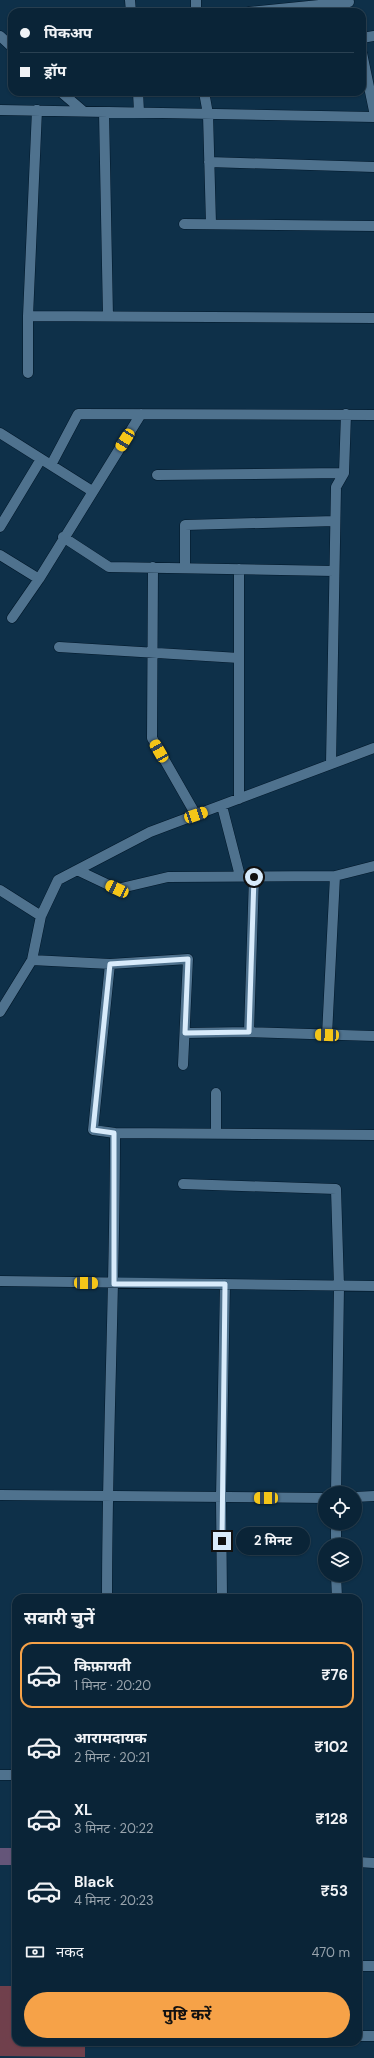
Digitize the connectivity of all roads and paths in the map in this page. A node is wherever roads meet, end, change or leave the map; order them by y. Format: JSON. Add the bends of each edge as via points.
{"nodes":[{"id":1,"x":349,"y":1,"type":"edge"},
{"id":2,"x":285,"y":8,"type":"edge"},
{"id":3,"x":0,"y":36,"type":"edge"},
{"id":4,"x":8,"y":43,"type":"edge"},
{"id":5,"x":366,"y":72,"type":"edge"},
{"id":6,"x":66,"y":96,"type":"edge"},
{"id":7,"x":138,"y":96,"type":"edge"},
{"id":8,"x":205,"y":96,"type":"edge"},
{"id":9,"x":0,"y":110,"type":"edge"},
{"id":10,"x":37,"y":110,"type":"junction"},
{"id":11,"x":83,"y":111,"type":"junction"},
{"id":12,"x":374,"y":111,"type":"edge"},
{"id":13,"x":104,"y":112,"type":"junction"},
{"id":14,"x":139,"y":112,"type":"junction"},
{"id":15,"x":208,"y":114,"type":"junction"},
{"id":16,"x":374,"y":117,"type":"edge"},
{"id":17,"x":209,"y":162,"type":"junction"},
{"id":18,"x":374,"y":167,"type":"edge"},
{"id":19,"x":184,"y":224,"type":"dead end"},
{"id":20,"x":210,"y":224,"type":"junction"},
{"id":21,"x":374,"y":226,"type":"edge"},
{"id":22,"x":28,"y":316,"type":"junction"},
{"id":23,"x":108,"y":316,"type":"junction"},
{"id":24,"x":374,"y":318,"type":"edge"},
{"id":25,"x":28,"y":373,"type":"dead end"},
{"id":26,"x":141,"y":414,"type":"junction"},
{"id":27,"x":346,"y":414,"type":"junction"},
{"id":28,"x":374,"y":415,"type":"edge"},
{"id":29,"x":0,"y":433,"type":"edge"},
{"id":30,"x":41,"y":459,"type":"junction"},
{"id":31,"x":51,"y":465,"type":"junction"},
{"id":32,"x":344,"y":472,"type":"junction"},
{"id":33,"x":157,"y":475,"type":"dead end"},
{"id":34,"x":92,"y":491,"type":"junction"},
{"id":35,"x":335,"y":521,"type":"junction"},
{"id":36,"x":0,"y":527,"type":"edge"},
{"id":37,"x":63,"y":538,"type":"junction"},
{"id":38,"x":0,"y":555,"type":"edge"},
{"id":39,"x":153,"y":567,"type":"junction"},
{"id":40,"x":185,"y":568,"type":"junction"},
{"id":41,"x":239,"y":569,"type":"junction"},
{"id":42,"x":334,"y":571,"type":"junction"},
{"id":43,"x":39,"y":579,"type":"junction"},
{"id":44,"x":12,"y":618,"type":"dead end"},
{"id":45,"x":59,"y":647,"type":"dead end"},
{"id":46,"x":153,"y":653,"type":"junction"},
{"id":47,"x":239,"y":658,"type":"junction"},
{"id":48,"x":374,"y":748,"type":"edge"},
{"id":49,"x":331,"y":764,"type":"junction"},
{"id":50,"x":239,"y":799,"type":"junction"},
{"id":51,"x":222,"y":806,"type":"junction"},
{"id":52,"x":196,"y":815,"type":"junction"},
{"id":53,"x":374,"y":866,"type":"edge"},
{"id":54,"x":77,"y":870,"type":"junction"},
{"id":55,"x":240,"y":876,"type":"junction"},
{"id":56,"x":335,"y":876,"type":"junction"},
{"id":57,"x":254,"y":877,"type":"junction"},
{"id":58,"x":0,"y":890,"type":"edge"},
{"id":59,"x":41,"y":916,"type":"junction"},
{"id":60,"x":32,"y":960,"type":"junction"},
{"id":61,"x":110,"y":964,"type":"junction"},
{"id":62,"x":0,"y":1012,"type":"edge"},
{"id":63,"x":249,"y":1032,"type":"junction"},
{"id":64,"x":185,"y":1033,"type":"junction"},
{"id":65,"x":327,"y":1035,"type":"junction"},
{"id":66,"x":374,"y":1036,"type":"edge"},
{"id":67,"x":183,"y":1065,"type":"dead end"},
{"id":68,"x":216,"y":1093,"type":"dead end"},
{"id":69,"x":114,"y":1133,"type":"junction"},
{"id":70,"x":216,"y":1133,"type":"junction"},
{"id":71,"x":374,"y":1135,"type":"edge"},
{"id":72,"x":183,"y":1184,"type":"dead end"},
{"id":73,"x":0,"y":1281,"type":"edge"},
{"id":74,"x":114,"y":1284,"type":"junction"},
{"id":75,"x":225,"y":1284,"type":"junction"},
{"id":76,"x":339,"y":1286,"type":"junction"},
{"id":77,"x":374,"y":1286,"type":"edge"},
{"id":78,"x":336,"y":1486,"type":"edge"},
{"id":79,"x":0,"y":1495,"type":"edge"},
{"id":80,"x":107,"y":1496,"type":"junction"},
{"id":81,"x":374,"y":1496,"type":"edge"},
{"id":82,"x":362,"y":1497,"type":"edge"},
{"id":83,"x":221,"y":1498,"type":"junction"},
{"id":84,"x":318,"y":1498,"type":"edge"},
{"id":85,"x":336,"y":1582,"type":"edge"},
{"id":86,"x":107,"y":1594,"type":"edge"},
{"id":87,"x":222,"y":1594,"type":"edge"},
{"id":88,"x":337,"y":1594,"type":"edge"},
{"id":89,"x":0,"y":1775,"type":"edge"},
{"id":90,"x":12,"y":1775,"type":"edge"},
{"id":91,"x":362,"y":1862,"type":"edge"},
{"id":92,"x":374,"y":1863,"type":"edge"},
{"id":93,"x":362,"y":1966,"type":"edge"},
{"id":94,"x":374,"y":1966,"type":"edge"},
{"id":95,"x":362,"y":2036,"type":"edge"},
{"id":96,"x":374,"y":2036,"type":"edge"}],
"edges":[{"from":1,"to":2,"type":"street"},
{"from":3,"to":4,"type":"street"},
{"from":5,"to":12,"type":"street"},
{"from":6,"to":11,"type":"street"},
{"from":7,"to":14,"type":"street"},
{"from":8,"to":15,"type":"street"},
{"from":9,"to":10,"type":"street"},
{"from":10,"to":11,"type":"street"},
{"from":10,"to":22,"type":"street"},
{"from":11,"to":13,"type":"street"},
{"from":13,"to":14,"type":"street"},
{"from":13,"to":23,"type":"street"},
{"from":14,"to":15,"type":"street"},
{"from":15,"to":16,"type":"street"},
{"from":15,"to":17,"type":"street"},
{"from":17,"to":18,"type":"street"},
{"from":17,"to":20,"type":"street"},
{"from":19,"to":20,"type":"street"},
{"from":20,"to":21,"type":"street"},
{"from":22,"to":23,"type":"street"},
{"from":22,"to":25,"type":"street"},
{"from":23,"to":24,"type":"street"},
{"from":26,"to":27,"type":"street"},
{"from":26,"to":31,"type":"street","via":[[78,414]]},
{"from":26,"to":34,"type":"street"},
{"from":27,"to":28,"type":"street"},
{"from":27,"to":32,"type":"street"},
{"from":29,"to":30,"type":"street"},
{"from":30,"to":31,"type":"street"},
{"from":30,"to":36,"type":"street"},
{"from":31,"to":34,"type":"street"},
{"from":32,"to":33,"type":"street"},
{"from":32,"to":35,"type":"street","via":[[336,487]]},
{"from":34,"to":37,"type":"street"},
{"from":35,"to":40,"type":"street","via":[[185,525]]},
{"from":35,"to":42,"type":"street"},
{"from":37,"to":39,"type":"street","via":[[109,567]]},
{"from":37,"to":43,"type":"street"},
{"from":38,"to":43,"type":"street"},
{"from":39,"to":40,"type":"street"},
{"from":39,"to":46,"type":"street"},
{"from":40,"to":41,"type":"street"},
{"from":41,"to":42,"type":"street"},
{"from":41,"to":47,"type":"street"},
{"from":42,"to":49,"type":"street"},
{"from":43,"to":44,"type":"street"},
{"from":45,"to":46,"type":"street"},
{"from":46,"to":47,"type":"street"},
{"from":46,"to":52,"type":"street","via":[[152,738]]},
{"from":47,"to":50,"type":"street"},
{"from":48,"to":49,"type":"street"},
{"from":49,"to":50,"type":"street"},
{"from":50,"to":51,"type":"street"},
{"from":51,"to":52,"type":"street"},
{"from":51,"to":55,"type":"street"},
{"from":52,"to":54,"type":"street","via":[[150,832]]},
{"from":53,"to":56,"type":"street"},
{"from":54,"to":55,"type":"street","via":[[117,889],[168,878]]},
{"from":54,"to":59,"type":"street","via":[[58,880]]},
{"from":55,"to":57,"type":"street"},
{"from":56,"to":57,"type":"street"},
{"from":56,"to":65,"type":"street"},
{"from":57,"to":63,"type":"street"},
{"from":58,"to":59,"type":"street"},
{"from":59,"to":60,"type":"street"},
{"from":60,"to":61,"type":"street"},
{"from":60,"to":62,"type":"street"},
{"from":61,"to":64,"type":"street","via":[[188,959]]},
{"from":61,"to":69,"type":"street","via":[[93,1130]]},
{"from":63,"to":64,"type":"street"},
{"from":63,"to":65,"type":"street"},
{"from":64,"to":67,"type":"street"},
{"from":65,"to":66,"type":"street"},
{"from":68,"to":70,"type":"street"},
{"from":69,"to":70,"type":"street"},
{"from":69,"to":74,"type":"street"},
{"from":70,"to":71,"type":"street"},
{"from":72,"to":76,"type":"street","via":[[336,1189]]},
{"from":73,"to":74,"type":"street"},
{"from":74,"to":75,"type":"street"},
{"from":74,"to":80,"type":"street"},
{"from":75,"to":76,"type":"street"},
{"from":75,"to":83,"type":"street"},
{"from":76,"to":77,"type":"street"},
{"from":76,"to":78,"type":"street"},
{"from":79,"to":80,"type":"street"},
{"from":80,"to":83,"type":"street"},
{"from":80,"to":86,"type":"street"},
{"from":81,"to":82,"type":"street"},
{"from":83,"to":84,"type":"street"},
{"from":83,"to":87,"type":"street"},
{"from":85,"to":88,"type":"street"},
{"from":89,"to":90,"type":"street"},
{"from":91,"to":92,"type":"street"},
{"from":93,"to":94,"type":"street"},
{"from":95,"to":96,"type":"street"}]}
